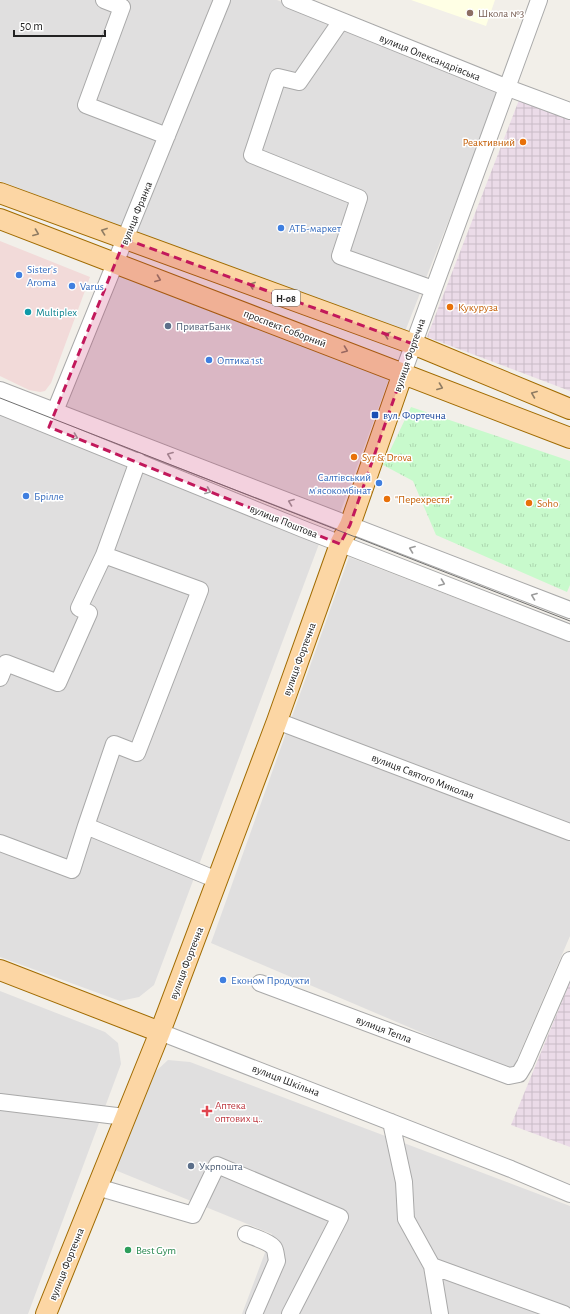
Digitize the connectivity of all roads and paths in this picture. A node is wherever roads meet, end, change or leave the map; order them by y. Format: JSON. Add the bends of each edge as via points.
{"nodes":[{"id":1,"x":104,"y":0,"type":"edge"},
{"id":2,"x":222,"y":0,"type":"edge"},
{"id":3,"x":290,"y":0,"type":"edge"},
{"id":4,"x":539,"y":0,"type":"edge"},
{"id":5,"x":341,"y":21,"type":"junction"},
{"id":6,"x":508,"y":88,"type":"junction"},
{"id":7,"x":570,"y":112,"type":"edge"},
{"id":8,"x":167,"y":136,"type":"junction"},
{"id":9,"x":0,"y":193,"type":"edge"},
{"id":10,"x":0,"y":219,"type":"edge"},
{"id":11,"x":126,"y":239,"type":"junction"},
{"id":12,"x":116,"y":263,"type":"junction"},
{"id":13,"x":433,"y":289,"type":"junction"},
{"id":14,"x":413,"y":344,"type":"junction"},
{"id":15,"x":403,"y":373,"type":"junction"},
{"id":16,"x":0,"y":390,"type":"edge"},
{"id":17,"x":0,"y":406,"type":"edge"},
{"id":18,"x":570,"y":409,"type":"edge"},
{"id":19,"x":55,"y":411,"type":"junction"},
{"id":20,"x":49,"y":427,"type":"junction"},
{"id":21,"x":570,"y":438,"type":"edge"},
{"id":22,"x":138,"y":462,"type":"junction"},
{"id":23,"x":350,"y":525,"type":"junction"},
{"id":24,"x":340,"y":544,"type":"junction"},
{"id":25,"x":104,"y":555,"type":"junction"},
{"id":26,"x":570,"y":610,"type":"edge"},
{"id":27,"x":570,"y":632,"type":"edge"},
{"id":28,"x":0,"y":678,"type":"edge"},
{"id":29,"x":277,"y":721,"type":"junction"},
{"id":30,"x":86,"y":826,"type":"junction"},
{"id":31,"x":570,"y":832,"type":"edge"},
{"id":32,"x":0,"y":843,"type":"edge"},
{"id":33,"x":217,"y":880,"type":"junction"},
{"id":34,"x":570,"y":960,"type":"edge"},
{"id":35,"x":0,"y":970,"type":"edge"},
{"id":36,"x":260,"y":983,"type":"dead end"},
{"id":37,"x":160,"y":1032,"type":"junction"},
{"id":38,"x":0,"y":1102,"type":"edge"},
{"id":39,"x":125,"y":1117,"type":"junction"},
{"id":40,"x":391,"y":1122,"type":"junction"},
{"id":41,"x":96,"y":1187,"type":"junction"},
{"id":42,"x":570,"y":1194,"type":"edge"},
{"id":43,"x":246,"y":1234,"type":"dead end"},
{"id":44,"x":432,"y":1266,"type":"junction"},
{"id":45,"x":558,"y":1313,"type":"edge"},
{"id":46,"x":46,"y":1314,"type":"edge"},
{"id":47,"x":254,"y":1314,"type":"edge"},
{"id":48,"x":290,"y":1314,"type":"edge"},
{"id":49,"x":440,"y":1314,"type":"edge"}],
"edges":[{"from":1,"to":8,"type":"street","via":[[122,7],[86,105]]},
{"from":2,"to":8,"type":"street","name":"вулиця Франка"},
{"from":3,"to":5,"type":"street","name":"вулиця Олександрівська"},
{"from":4,"to":6,"type":"street","name":"вулиця Фортечна"},
{"from":5,"to":6,"type":"street","name":"вулиця Олександрівська"},
{"from":5,"to":13,"type":"street","via":[[299,82],[278,77],[252,155],[359,198],[340,256]]},
{"from":6,"to":7,"type":"street","name":"вулиця Олександрівська"},
{"from":6,"to":13,"type":"street","name":"вулиця Фортечна"},
{"from":8,"to":11,"type":"street","name":"вулиця Франка"},
{"from":11,"to":9,"type":"main road","number":"Н-08","one_way":true},
{"from":10,"to":12,"type":"main road","name":"проспект Соборний","number":"Н-08","one_way":true},
{"from":11,"to":12,"type":"street","name":"вулиця Франка"},
{"from":14,"to":11,"type":"main road","number":"Н-08","one_way":true},
{"from":12,"to":15,"type":"main road","name":"проспект Соборний","number":"Н-08","one_way":true},
{"from":12,"to":19,"type":"street","name":"вулиця Франка"},
{"from":13,"to":14,"type":"street","name":"вулиця Фортечна"},
{"from":14,"to":15,"type":"street","name":"вулиця Фортечна"},
{"from":18,"to":14,"type":"main road","number":"Н-08","one_way":true},
{"from":15,"to":21,"type":"main road","name":"проспект Соборний","number":"Н-08","one_way":true},
{"from":15,"to":23,"type":"main road","name":"вулиця Фортечна"},
{"from":16,"to":19,"type":"street","name":"вулиця Поштова"},
{"from":17,"to":20,"type":"street","name":"вулиця Поштова"},
{"from":19,"to":20,"type":"street","name":"вулиця Франка"},
{"from":23,"to":19,"type":"street","name":"вулиця Поштова","one_way":true},
{"from":20,"to":22,"type":"street","name":"вулиця Поштова","one_way":true},
{"from":22,"to":24,"type":"street","name":"вулиця Поштова","one_way":true},
{"from":22,"to":25,"type":"street"},
{"from":23,"to":24,"type":"main road","name":"вулиця Фортечна"},
{"from":26,"to":23,"type":"street","name":"вулиця Поштова","one_way":true},
{"from":24,"to":27,"type":"street","name":"вулиця Поштова","one_way":true},
{"from":24,"to":29,"type":"main road","name":"вулиця Фортечна"},
{"from":25,"to":28,"type":"street","via":[[79,608],[89,613],[58,683],[6,663]]},
{"from":25,"to":30,"type":"street","via":[[200,590],[137,753],[114,744]]},
{"from":29,"to":31,"type":"street","name":"вулиця Святого Миколая"},
{"from":29,"to":33,"type":"main road","name":"вулиця Фортечна"},
{"from":30,"to":32,"type":"street","via":[[72,870]]},
{"from":30,"to":33,"type":"street"},
{"from":33,"to":37,"type":"main road","name":"вулиця Фортечна"},
{"from":34,"to":36,"type":"street","name":"вулиця Тепла","via":[[525,1064],[519,1074],[509,1076]]},
{"from":35,"to":37,"type":"main road","name":"вулиця Шкільна"},
{"from":37,"to":39,"type":"main road","name":"вулиця Фортечна"},
{"from":37,"to":40,"type":"street","name":"вулиця Шкільна"},
{"from":38,"to":39,"type":"street"},
{"from":39,"to":41,"type":"main road","name":"вулиця Фортечна"},
{"from":40,"to":42,"type":"street","name":"вулиця Шкільна"},
{"from":40,"to":44,"type":"street","via":[[404,1182],[406,1219]]},
{"from":41,"to":46,"type":"main road","name":"вулиця Фортечна"},
{"from":41,"to":48,"type":"street","via":[[194,1215],[217,1165],[340,1217]]},
{"from":43,"to":47,"type":"street","via":[[270,1244],[275,1249],[277,1261]]},
{"from":44,"to":45,"type":"street"},
{"from":44,"to":49,"type":"street"}]}
